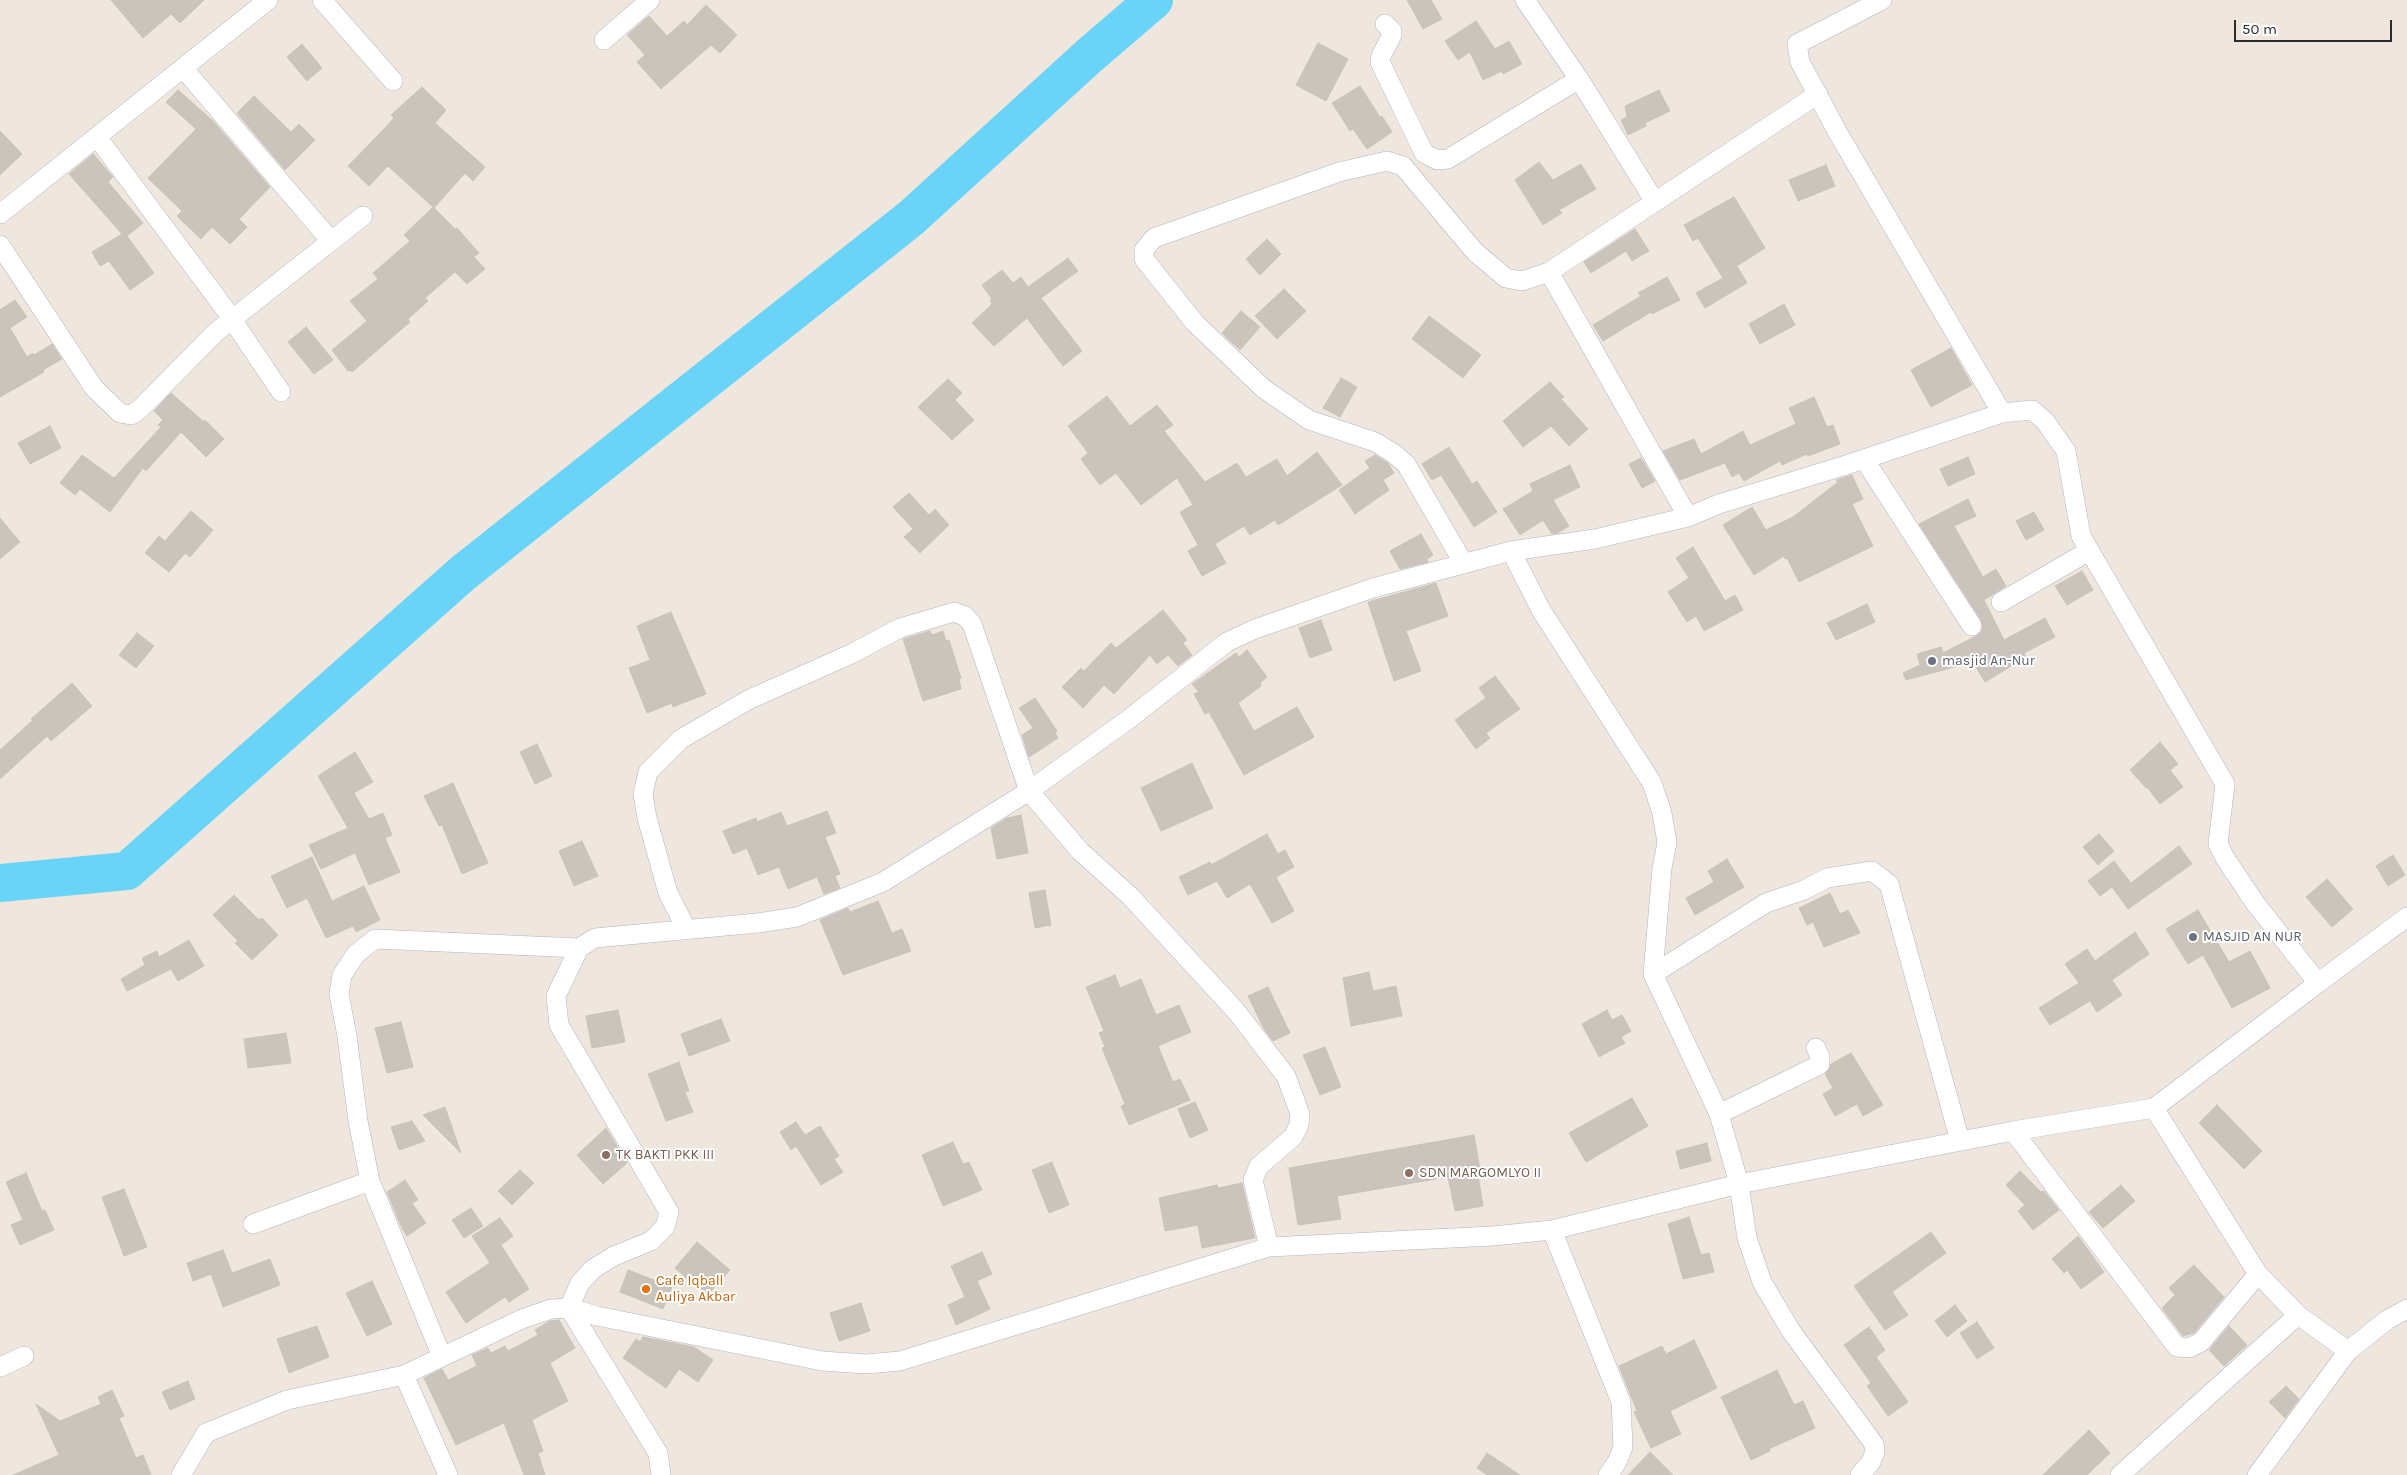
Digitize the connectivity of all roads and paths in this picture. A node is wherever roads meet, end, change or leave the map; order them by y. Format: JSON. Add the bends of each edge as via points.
{"nodes":[{"id":1,"x":268,"y":0,"type":"edge"},
{"id":2,"x":322,"y":0,"type":"edge"},
{"id":3,"x":650,"y":0,"type":"edge"},
{"id":4,"x":1525,"y":0,"type":"edge"},
{"id":5,"x":1882,"y":0,"type":"edge"},
{"id":6,"x":1385,"y":24,"type":"dead end"},
{"id":7,"x":604,"y":40,"type":"dead end"},
{"id":8,"x":183,"y":68,"type":"junction"},
{"id":9,"x":1579,"y":79,"type":"junction"},
{"id":10,"x":393,"y":81,"type":"dead end"},
{"id":11,"x":1818,"y":94,"type":"junction"},
{"id":12,"x":97,"y":137,"type":"junction"},
{"id":13,"x":1655,"y":202,"type":"junction"},
{"id":14,"x":0,"y":214,"type":"edge"},
{"id":15,"x":363,"y":216,"type":"dead end"},
{"id":16,"x":332,"y":241,"type":"junction"},
{"id":17,"x":0,"y":246,"type":"edge"},
{"id":18,"x":1548,"y":272,"type":"junction"},
{"id":19,"x":230,"y":320,"type":"junction"},
{"id":20,"x":281,"y":392,"type":"dead end"},
{"id":21,"x":2002,"y":413,"type":"junction"},
{"id":22,"x":1864,"y":459,"type":"junction"},
{"id":23,"x":1688,"y":517,"type":"junction"},
{"id":24,"x":1511,"y":551,"type":"junction"},
{"id":25,"x":2089,"y":551,"type":"junction"},
{"id":26,"x":1464,"y":564,"type":"junction"},
{"id":27,"x":2002,"y":602,"type":"dead end"},
{"id":28,"x":1972,"y":626,"type":"dead end"},
{"id":29,"x":1029,"y":791,"type":"junction"},
{"id":30,"x":2407,"y":917,"type":"edge"},
{"id":31,"x":687,"y":930,"type":"junction"},
{"id":32,"x":579,"y":948,"type":"junction"},
{"id":33,"x":1652,"y":974,"type":"junction"},
{"id":34,"x":2318,"y":983,"type":"junction"},
{"id":35,"x":1816,"y":1048,"type":"dead end"},
{"id":36,"x":2154,"y":1108,"type":"junction"},
{"id":37,"x":1720,"y":1114,"type":"junction"},
{"id":38,"x":2013,"y":1131,"type":"junction"},
{"id":39,"x":1960,"y":1141,"type":"junction"},
{"id":40,"x":370,"y":1182,"type":"junction"},
{"id":41,"x":1739,"y":1184,"type":"junction"},
{"id":42,"x":253,"y":1224,"type":"dead end"},
{"id":43,"x":1552,"y":1230,"type":"junction"},
{"id":44,"x":1269,"y":1247,"type":"junction"},
{"id":45,"x":2258,"y":1274,"type":"junction"},
{"id":46,"x":569,"y":1308,"type":"junction"},
{"id":47,"x":2407,"y":1309,"type":"edge"},
{"id":48,"x":2298,"y":1315,"type":"junction"},
{"id":49,"x":2348,"y":1351,"type":"junction"},
{"id":50,"x":24,"y":1356,"type":"dead end"},
{"id":51,"x":442,"y":1357,"type":"junction"},
{"id":52,"x":0,"y":1367,"type":"edge"},
{"id":53,"x":404,"y":1375,"type":"junction"},
{"id":54,"x":1862,"y":1474,"type":"edge"},
{"id":55,"x":181,"y":1475,"type":"edge"},
{"id":56,"x":448,"y":1475,"type":"edge"},
{"id":57,"x":661,"y":1475,"type":"edge"},
{"id":58,"x":1608,"y":1475,"type":"edge"},
{"id":59,"x":2120,"y":1475,"type":"edge"},
{"id":60,"x":2256,"y":1475,"type":"edge"}],
"edges":[{"from":1,"to":8,"type":"street"},
{"from":2,"to":10,"type":"street"},
{"from":3,"to":7,"type":"street"},
{"from":4,"to":9,"type":"street"},
{"from":5,"to":11,"type":"street","via":[[1797,44],[1800,62]]},
{"from":6,"to":9,"type":"street","via":[[1392,35],[1380,62],[1424,153],[1437,160],[1448,159]]},
{"from":8,"to":12,"type":"street"},
{"from":8,"to":16,"type":"street"},
{"from":9,"to":13,"type":"street"},
{"from":11,"to":13,"type":"street"},
{"from":11,"to":21,"type":"street","via":[[1838,134]]},
{"from":12,"to":14,"type":"street"},
{"from":12,"to":19,"type":"street"},
{"from":13,"to":18,"type":"street"},
{"from":15,"to":16,"type":"street"},
{"from":16,"to":19,"type":"street"},
{"from":17,"to":19,"type":"street","via":[[94,388],[120,413],[135,414]]},
{"from":18,"to":23,"type":"street"},
{"from":18,"to":26,"type":"street","via":[[1522,281],[1506,278],[1475,252],[1403,166],[1387,161],[1339,172],[1154,238],[1144,250],[1144,259],[1195,323],[1264,389],[1309,420],[1375,442],[1406,464]]},
{"from":19,"to":20,"type":"street"},
{"from":21,"to":22,"type":"street"},
{"from":21,"to":25,"type":"street","via":[[2032,410],[2045,421],[2066,451],[2081,536]]},
{"from":22,"to":23,"type":"street","via":[[1719,504]]},
{"from":22,"to":28,"type":"street"},
{"from":23,"to":24,"type":"street","via":[[1595,539]]},
{"from":24,"to":26,"type":"street"},
{"from":24,"to":33,"type":"street","via":[[1541,610],[1652,783],[1662,813],[1667,843]]},
{"from":25,"to":27,"type":"street"},
{"from":25,"to":34,"type":"street","via":[[2225,784],[2218,844],[2225,858],[2255,903]]},
{"from":26,"to":29,"type":"street","via":[[1364,592],[1255,629],[1228,642],[1129,720]]},
{"from":29,"to":31,"type":"street","via":[[883,882],[797,917]]},
{"from":29,"to":31,"type":"street","via":[[972,624],[965,616],[954,612],[900,628],[740,705],[681,739],[648,772],[642,794],[647,818],[668,893]]},
{"from":29,"to":44,"type":"street","via":[[1080,851],[1131,897],[1236,1011],[1286,1076],[1300,1114],[1299,1125],[1293,1137],[1259,1166],[1253,1180]]},
{"from":30,"to":34,"type":"street"},
{"from":31,"to":32,"type":"street","via":[[596,938]]},
{"from":32,"to":40,"type":"street","via":[[375,939],[356,954],[342,975],[339,994]]},
{"from":32,"to":46,"type":"street","via":[[556,996],[559,1025],[669,1212],[665,1227],[651,1241],[614,1256],[593,1269],[580,1283]]},
{"from":33,"to":37,"type":"street"},
{"from":33,"to":39,"type":"street","via":[[1766,903],[1827,878],[1872,871],[1889,884]]},
{"from":34,"to":36,"type":"street"},
{"from":35,"to":37,"type":"street","via":[[1820,1064]]},
{"from":36,"to":38,"type":"street"},
{"from":36,"to":45,"type":"street"},
{"from":37,"to":41,"type":"street"},
{"from":38,"to":39,"type":"street"},
{"from":38,"to":45,"type":"street","via":[[2177,1346],[2189,1348],[2201,1342]]},
{"from":39,"to":41,"type":"street"},
{"from":40,"to":42,"type":"street"},
{"from":40,"to":51,"type":"street"},
{"from":41,"to":43,"type":"street"},
{"from":41,"to":54,"type":"street","via":[[1747,1238],[1762,1282],[1791,1331],[1874,1444],[1871,1462]]},
{"from":43,"to":44,"type":"street"},
{"from":43,"to":58,"type":"street","via":[[1621,1402],[1623,1447]]},
{"from":44,"to":46,"type":"street","via":[[900,1361],[866,1364],[822,1361]]},
{"from":45,"to":48,"type":"street"},
{"from":46,"to":51,"type":"street","via":[[551,1309],[522,1319]]},
{"from":46,"to":57,"type":"street","via":[[658,1453]]},
{"from":47,"to":49,"type":"street"},
{"from":48,"to":49,"type":"street"},
{"from":48,"to":59,"type":"street"},
{"from":49,"to":60,"type":"street"},
{"from":50,"to":52,"type":"street"},
{"from":51,"to":53,"type":"street"},
{"from":53,"to":55,"type":"street","via":[[287,1400],[206,1432]]},
{"from":53,"to":56,"type":"street"}]}
